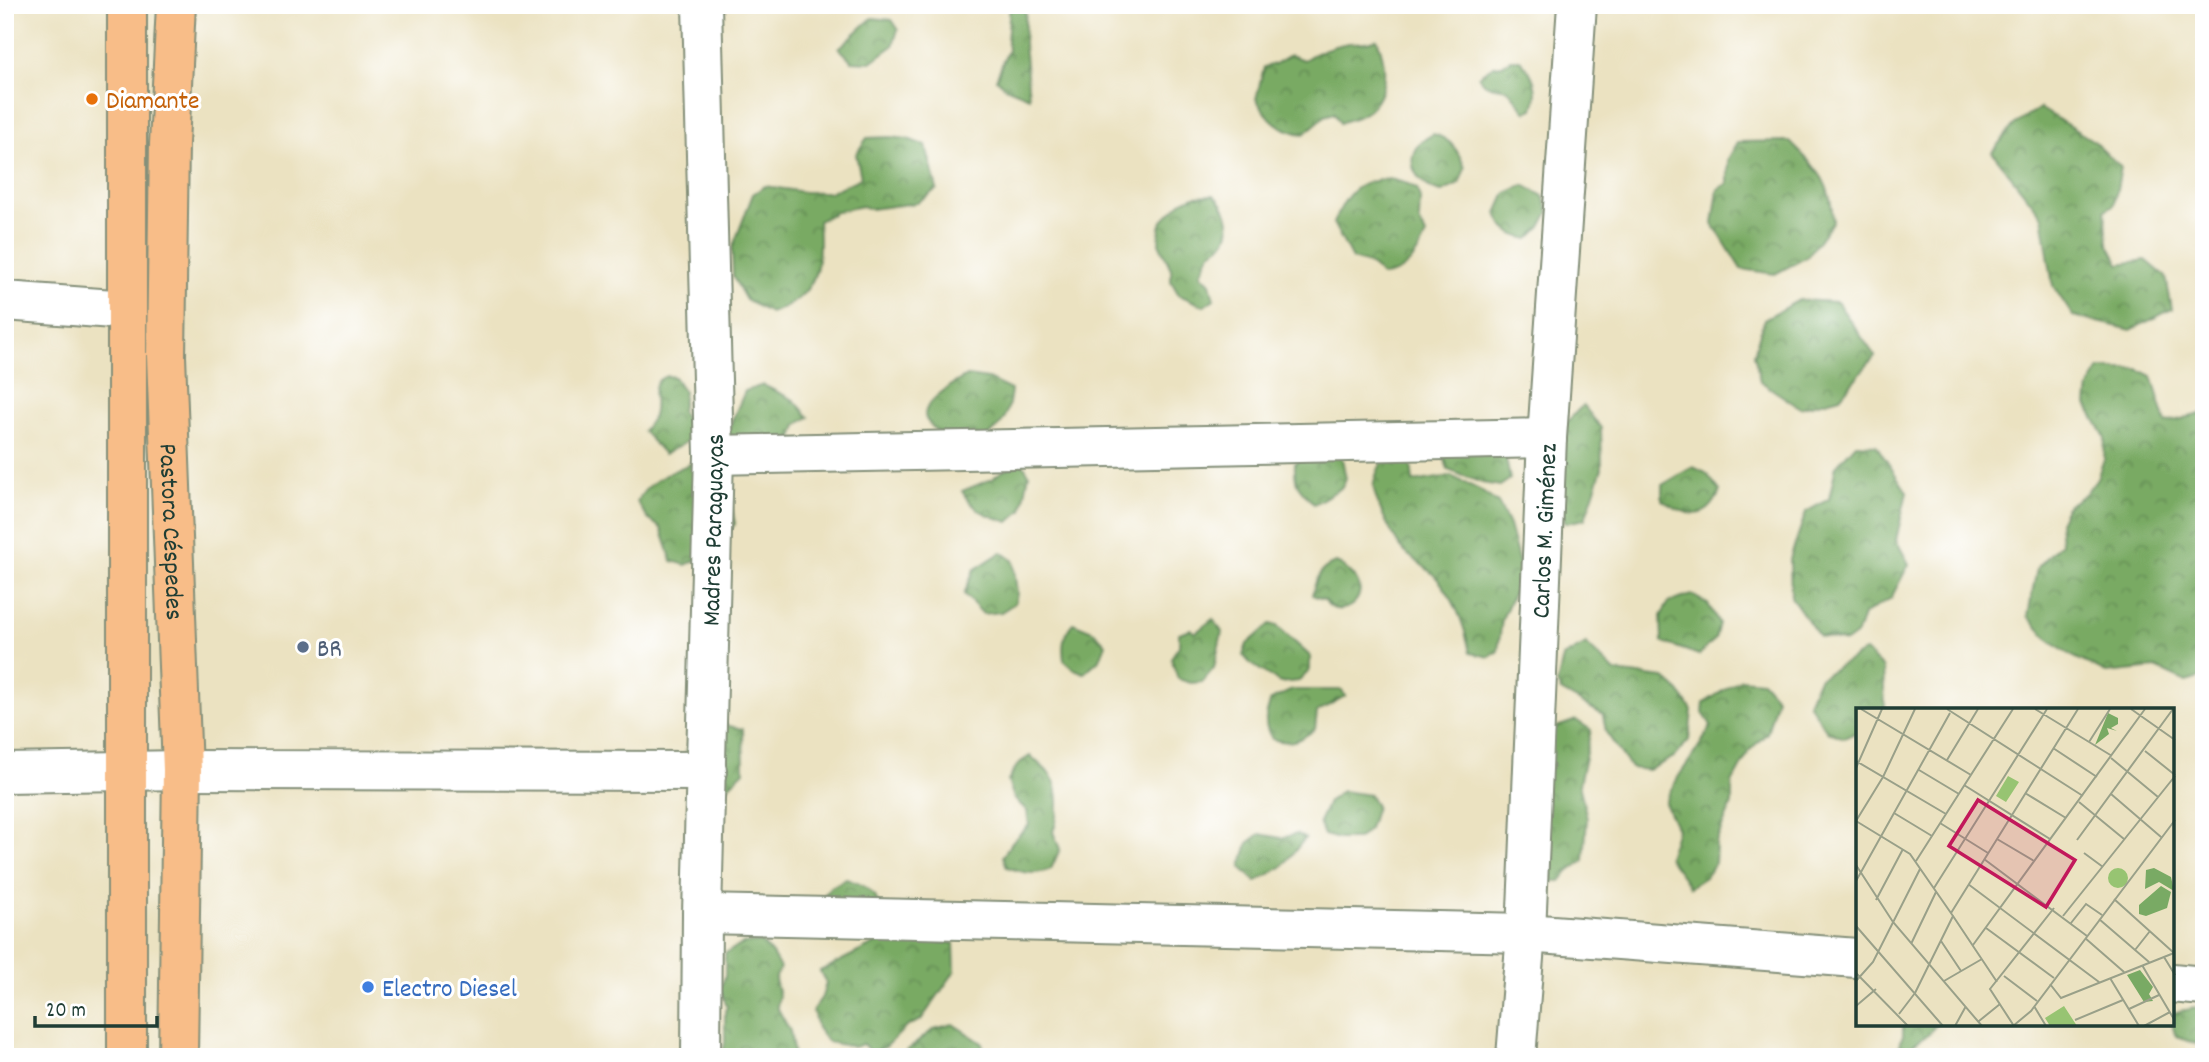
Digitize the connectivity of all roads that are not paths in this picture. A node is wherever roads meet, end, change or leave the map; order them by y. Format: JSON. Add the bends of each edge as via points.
{"nodes":[{"id":1,"x":127,"y":5,"type":"edge"},
{"id":2,"x":176,"y":5,"type":"edge"},
{"id":3,"x":702,"y":5,"type":"edge"},
{"id":4,"x":1577,"y":5,"type":"edge"},
{"id":5,"x":5,"y":301,"type":"edge"},
{"id":6,"x":127,"y":310,"type":"junction"},
{"id":7,"x":1547,"y":438,"type":"junction"},
{"id":8,"x":715,"y":455,"type":"junction"},
{"id":9,"x":182,"y":770,"type":"junction"},
{"id":10,"x":707,"y":771,"type":"junction"},
{"id":11,"x":126,"y":772,"type":"junction"},
{"id":12,"x":5,"y":773,"type":"edge"},
{"id":13,"x":702,"y":914,"type":"junction"},
{"id":14,"x":1526,"y":933,"type":"junction"},
{"id":15,"x":1856,"y":958,"type":"edge"},
{"id":16,"x":2174,"y":983,"type":"edge"},
{"id":17,"x":2204,"y":986,"type":"edge"},
{"id":18,"x":127,"y":1057,"type":"edge"},
{"id":19,"x":178,"y":1057,"type":"edge"},
{"id":20,"x":701,"y":1057,"type":"edge"},
{"id":21,"x":1516,"y":1057,"type":"edge"}],
"edges":[{"from":1,"to":6,"type":"main road","name":"Pastora Céspedes"},
{"from":2,"to":9,"type":"main road","name":"Pastora Céspedes","via":[[166,356]]},
{"from":3,"to":8,"type":"street","name":"Madres Paraguayas"},
{"from":4,"to":7,"type":"street","name":"Carlos M. Giménez"},
{"from":5,"to":6,"type":"street"},
{"from":6,"to":11,"type":"main road","name":"Pastora Céspedes"},
{"from":7,"to":8,"type":"street"},
{"from":7,"to":14,"type":"street","name":"Carlos M. Giménez"},
{"from":8,"to":10,"type":"street","name":"Madres Paraguayas"},
{"from":9,"to":10,"type":"street"},
{"from":9,"to":11,"type":"street"},
{"from":9,"to":19,"type":"main road","name":"Pastora Céspedes"},
{"from":10,"to":13,"type":"street","name":"Madres Paraguayas"},
{"from":11,"to":12,"type":"street"},
{"from":11,"to":18,"type":"main road","name":"Pastora Céspedes"},
{"from":13,"to":14,"type":"street"},
{"from":13,"to":20,"type":"street","name":"Madres Paraguayas"},
{"from":14,"to":15,"type":"street"},
{"from":14,"to":21,"type":"street","name":"Carlos M. Giménez"},
{"from":16,"to":17,"type":"street"}]}
